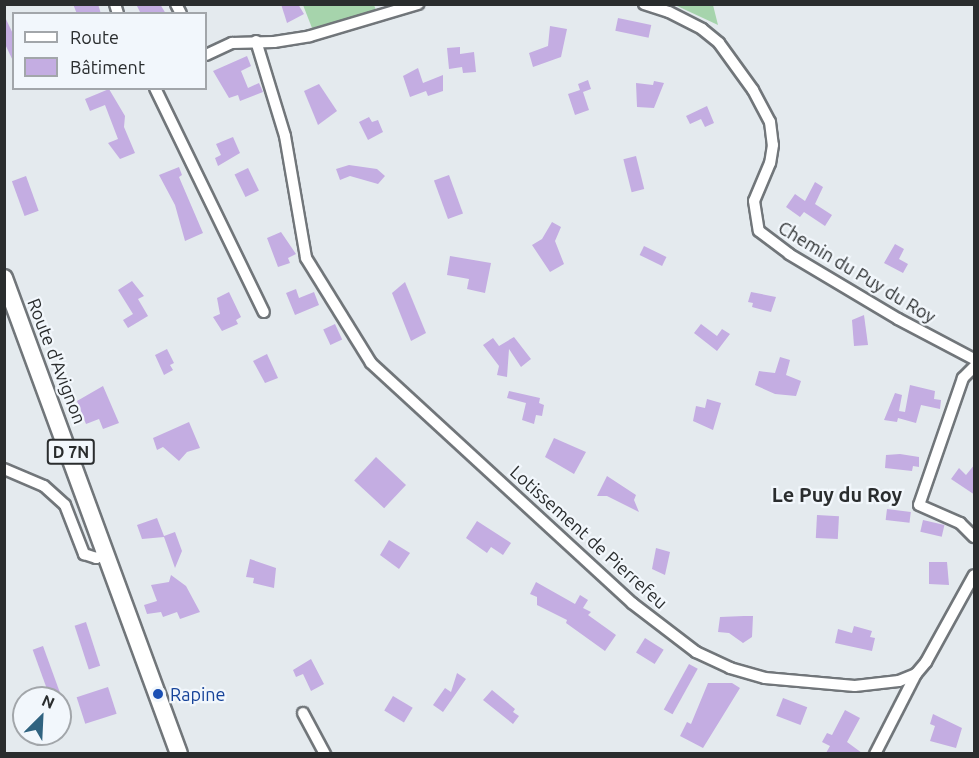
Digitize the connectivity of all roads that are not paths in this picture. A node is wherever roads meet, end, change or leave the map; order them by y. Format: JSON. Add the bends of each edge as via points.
{"nodes":[{"id":1,"x":418,"y":4,"type":"edge"},
{"id":2,"x":644,"y":4,"type":"edge"},
{"id":3,"x":256,"y":41,"type":"junction"},
{"id":4,"x":207,"y":55,"type":"edge"},
{"id":5,"x":156,"y":90,"type":"edge"},
{"id":6,"x":4,"y":278,"type":"edge"},
{"id":7,"x":264,"y":312,"type":"dead end"},
{"id":8,"x":975,"y":358,"type":"edge"},
{"id":9,"x":975,"y":367,"type":"edge"},
{"id":10,"x":4,"y":469,"type":"edge"},
{"id":11,"x":975,"y":537,"type":"edge"},
{"id":12,"x":107,"y":554,"type":"junction"},
{"id":13,"x":975,"y":575,"type":"edge"},
{"id":14,"x":135,"y":627,"type":"junction"},
{"id":15,"x":916,"y":674,"type":"junction"},
{"id":16,"x":303,"y":713,"type":"dead end"},
{"id":17,"x":179,"y":753,"type":"edge"},
{"id":18,"x":186,"y":753,"type":"edge"},
{"id":19,"x":325,"y":753,"type":"edge"},
{"id":20,"x":875,"y":753,"type":"edge"}],
"edges":[{"from":1,"to":3,"type":"street","via":[[310,36]]},
{"from":2,"to":8,"type":"street","name":"Chemin du Puy du Roy","via":[[702,29],[736,64],[770,122],[773,145],[754,201],[759,231],[789,254],[898,320]]},
{"from":3,"to":4,"type":"street","via":[[232,43]]},
{"from":3,"to":15,"type":"street","name":"Lotissement de Pierrefeu","via":[[285,136],[306,258],[371,363],[632,603],[696,652],[749,674],[806,682],[855,686],[900,681]]},
{"from":5,"to":7,"type":"street"},
{"from":6,"to":12,"type":"main road","name":"Route d'Avignon","number":"D 7N"},
{"from":9,"to":11,"type":"street","via":[[963,378],[919,505],[960,524]]},
{"from":10,"to":12,"type":"street","via":[[44,486],[65,505],[84,554],[96,558]]},
{"from":12,"to":14,"type":"main road","name":"Route d'Avignon","number":"D 7N"},
{"from":13,"to":15,"type":"street"},
{"from":14,"to":17,"type":"main road","name":"Route d'Avignon","number":"D 7N"},
{"from":14,"to":18,"type":"main road","name":"Route d'Avignon","number":"D 7N"},
{"from":15,"to":20,"type":"street"},
{"from":16,"to":19,"type":"street"}]}
